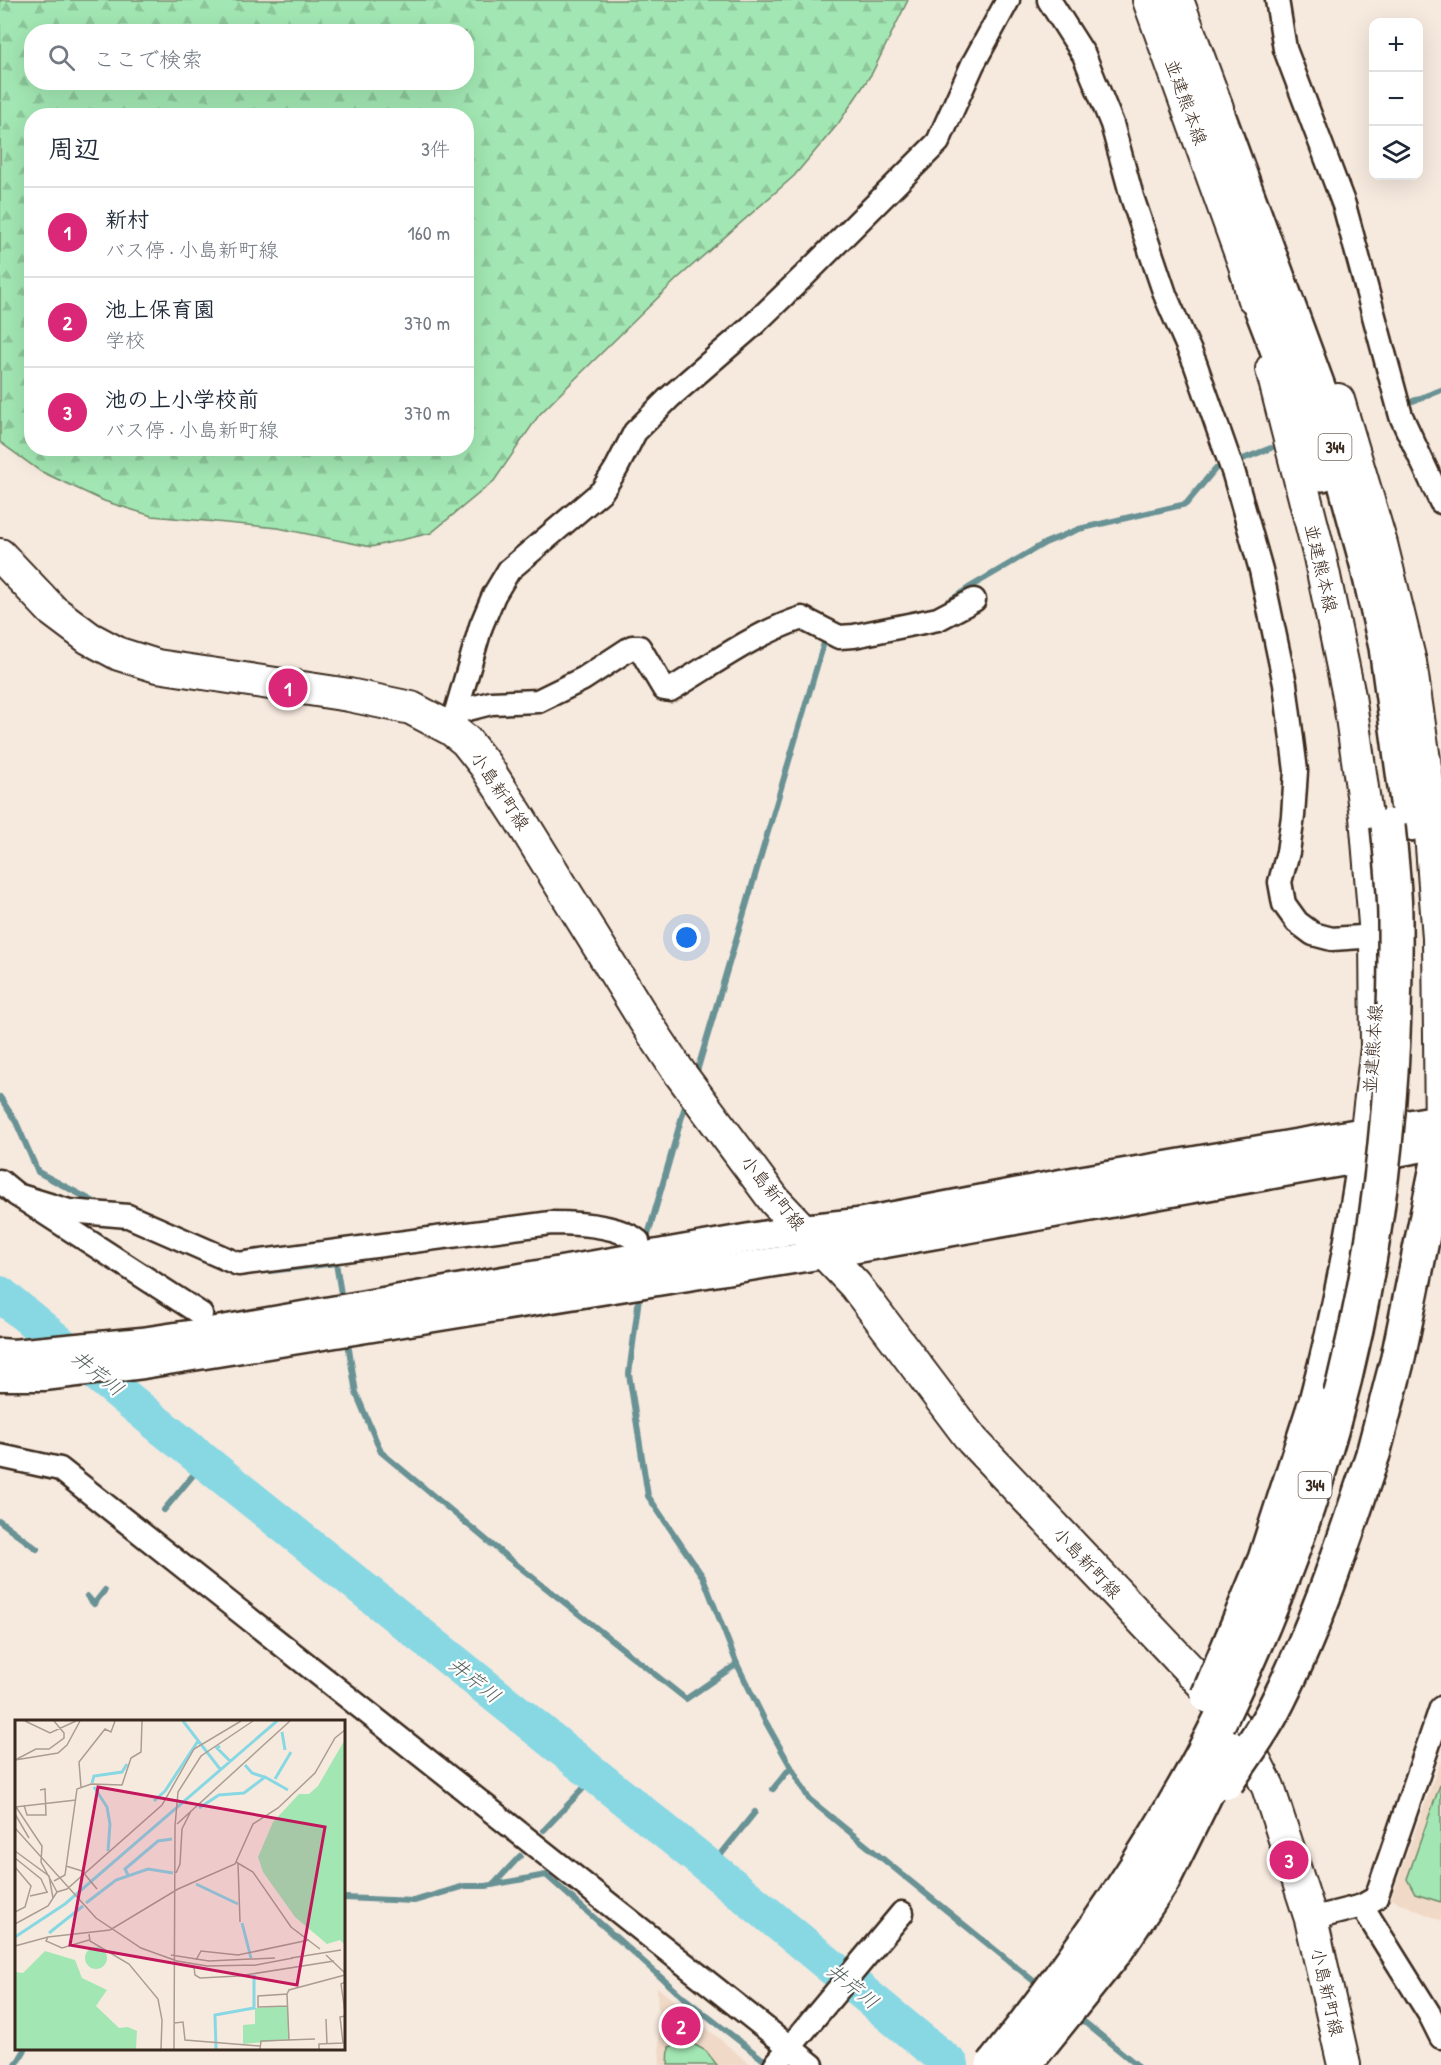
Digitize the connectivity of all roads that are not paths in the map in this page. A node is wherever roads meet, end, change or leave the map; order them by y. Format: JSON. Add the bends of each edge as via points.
{"nodes":[{"id":1,"x":1008,"y":0,"type":"edge"},
{"id":2,"x":1049,"y":0,"type":"edge"},
{"id":3,"x":1149,"y":0,"type":"edge"},
{"id":4,"x":1177,"y":0,"type":"edge"},
{"id":5,"x":1277,"y":0,"type":"edge"},
{"id":6,"x":1207,"y":85,"type":"junction"},
{"id":7,"x":1247,"y":271,"type":"junction"},
{"id":8,"x":1441,"y":502,"type":"edge"},
{"id":9,"x":0,"y":555,"type":"edge"},
{"id":10,"x":974,"y":600,"type":"dead end"},
{"id":11,"x":453,"y":720,"type":"junction"},
{"id":12,"x":1399,"y":825,"type":"junction"},
{"id":13,"x":1376,"y":936,"type":"junction"},
{"id":14,"x":1440,"y":938,"type":"edge"},
{"id":15,"x":1441,"y":1133,"type":"edge"},
{"id":16,"x":1366,"y":1144,"type":"junction"},
{"id":17,"x":9,"y":1188,"type":"edge"},
{"id":18,"x":802,"y":1230,"type":"junction"},
{"id":19,"x":824,"y":1254,"type":"junction"},
{"id":20,"x":633,"y":1271,"type":"junction"},
{"id":21,"x":212,"y":1322,"type":"junction"},
{"id":22,"x":0,"y":1353,"type":"edge"},
{"id":23,"x":0,"y":1376,"type":"edge"},
{"id":24,"x":0,"y":1456,"type":"edge"},
{"id":25,"x":1441,"y":1708,"type":"edge"},
{"id":26,"x":1151,"y":1870,"type":"junction"},
{"id":27,"x":1362,"y":1906,"type":"junction"},
{"id":28,"x":902,"y":1913,"type":"dead end"},
{"id":29,"x":1311,"y":1919,"type":"junction"},
{"id":30,"x":1441,"y":2037,"type":"edge"},
{"id":31,"x":788,"y":2051,"type":"edge"},
{"id":32,"x":812,"y":2065,"type":"edge"},
{"id":33,"x":993,"y":2065,"type":"edge"},
{"id":34,"x":1024,"y":2065,"type":"edge"},
{"id":35,"x":1344,"y":2065,"type":"edge"}],
"edges":[{"from":1,"to":11,"type":"street","via":[[973,64],[938,142],[751,327],[635,432],[602,491],[509,570],[481,626]]},
{"from":2,"to":13,"type":"street","via":[[1084,55],[1112,124],[1166,297],[1195,363],[1234,474],[1261,570],[1285,684],[1296,771],[1288,852],[1280,882],[1284,904],[1297,922],[1313,934],[1332,939]]},
{"from":3,"to":7,"type":"main road","name":"並建熊本線"},
{"from":4,"to":6,"type":"main road","name":"並建熊本線"},
{"from":5,"to":8,"type":"street","via":[[1285,50],[1344,205],[1401,416]]},
{"from":6,"to":12,"type":"highway","number":"344","via":[[1322,395],[1367,564],[1386,647]]},
{"from":6,"to":14,"type":"main road","name":"並建熊本線","via":[[1323,355],[1381,544],[1411,673],[1427,781]]},
{"from":7,"to":12,"type":"highway","number":"344","via":[[1331,502],[1349,569]]},
{"from":7,"to":13,"type":"main road","name":"並建熊本線","via":[[1320,557],[1349,696],[1366,816]]},
{"from":9,"to":11,"type":"main road","name":"小島新町線","via":[[53,610],[89,638],[119,654],[157,666],[349,695]]},
{"from":10,"to":11,"type":"street","via":[[938,619],[854,636],[839,637],[802,618],[739,648],[670,690],[664,689],[639,646],[632,647],[583,679],[538,701],[491,703]]},
{"from":11,"to":18,"type":"main road","name":"小島新町線","via":[[679,1072],[775,1201]]},
{"from":12,"to":26,"type":"highway","number":"344","bridge":true,"via":[[1390,1101],[1375,1231],[1351,1358],[1308,1510],[1276,1596]]},
{"from":13,"to":16,"type":"main road","name":"並建熊本線","via":[[1377,1048]]},
{"from":14,"to":15,"type":"main road","name":"並建熊本線"},
{"from":15,"to":16,"type":"street"},
{"from":15,"to":26,"type":"highway","bridge":true,"via":[[1398,1358],[1373,1454],[1308,1635],[1271,1714]]},
{"from":16,"to":18,"type":"street","via":[[1061,1184]]},
{"from":16,"to":19,"type":"street"},
{"from":16,"to":26,"type":"highway","bridge":true,"via":[[1353,1242],[1317,1397],[1265,1559]]},
{"from":17,"to":20,"type":"street","via":[[69,1211],[128,1216],[238,1264],[551,1223],[579,1223],[630,1234],[638,1241]]},
{"from":17,"to":21,"type":"street"},
{"from":18,"to":19,"type":"main road","name":"小島新町線"},
{"from":18,"to":20,"type":"street"},
{"from":19,"to":20,"type":"street"},
{"from":19,"to":29,"type":"main road","name":"小島新町線","via":[[855,1285],[972,1440],[1203,1684],[1244,1739],[1268,1787]]},
{"from":20,"to":21,"type":"street"},
{"from":20,"to":23,"type":"street","via":[[143,1364],[44,1376]]},
{"from":21,"to":22,"type":"street","via":[[142,1342]]},
{"from":24,"to":31,"type":"street","via":[[60,1469]]},
{"from":25,"to":27,"type":"street","via":[[1376,1898]]},
{"from":26,"to":33,"type":"highway","number":"344","bridge":true,"via":[[1091,1933]]},
{"from":26,"to":34,"type":"highway","number":"344","bridge":true,"via":[[1114,1952]]},
{"from":27,"to":29,"type":"street"},
{"from":27,"to":30,"type":"street"},
{"from":28,"to":31,"type":"street"},
{"from":29,"to":35,"type":"main road","name":"小島新町線"},
{"from":31,"to":32,"type":"street"}]}
